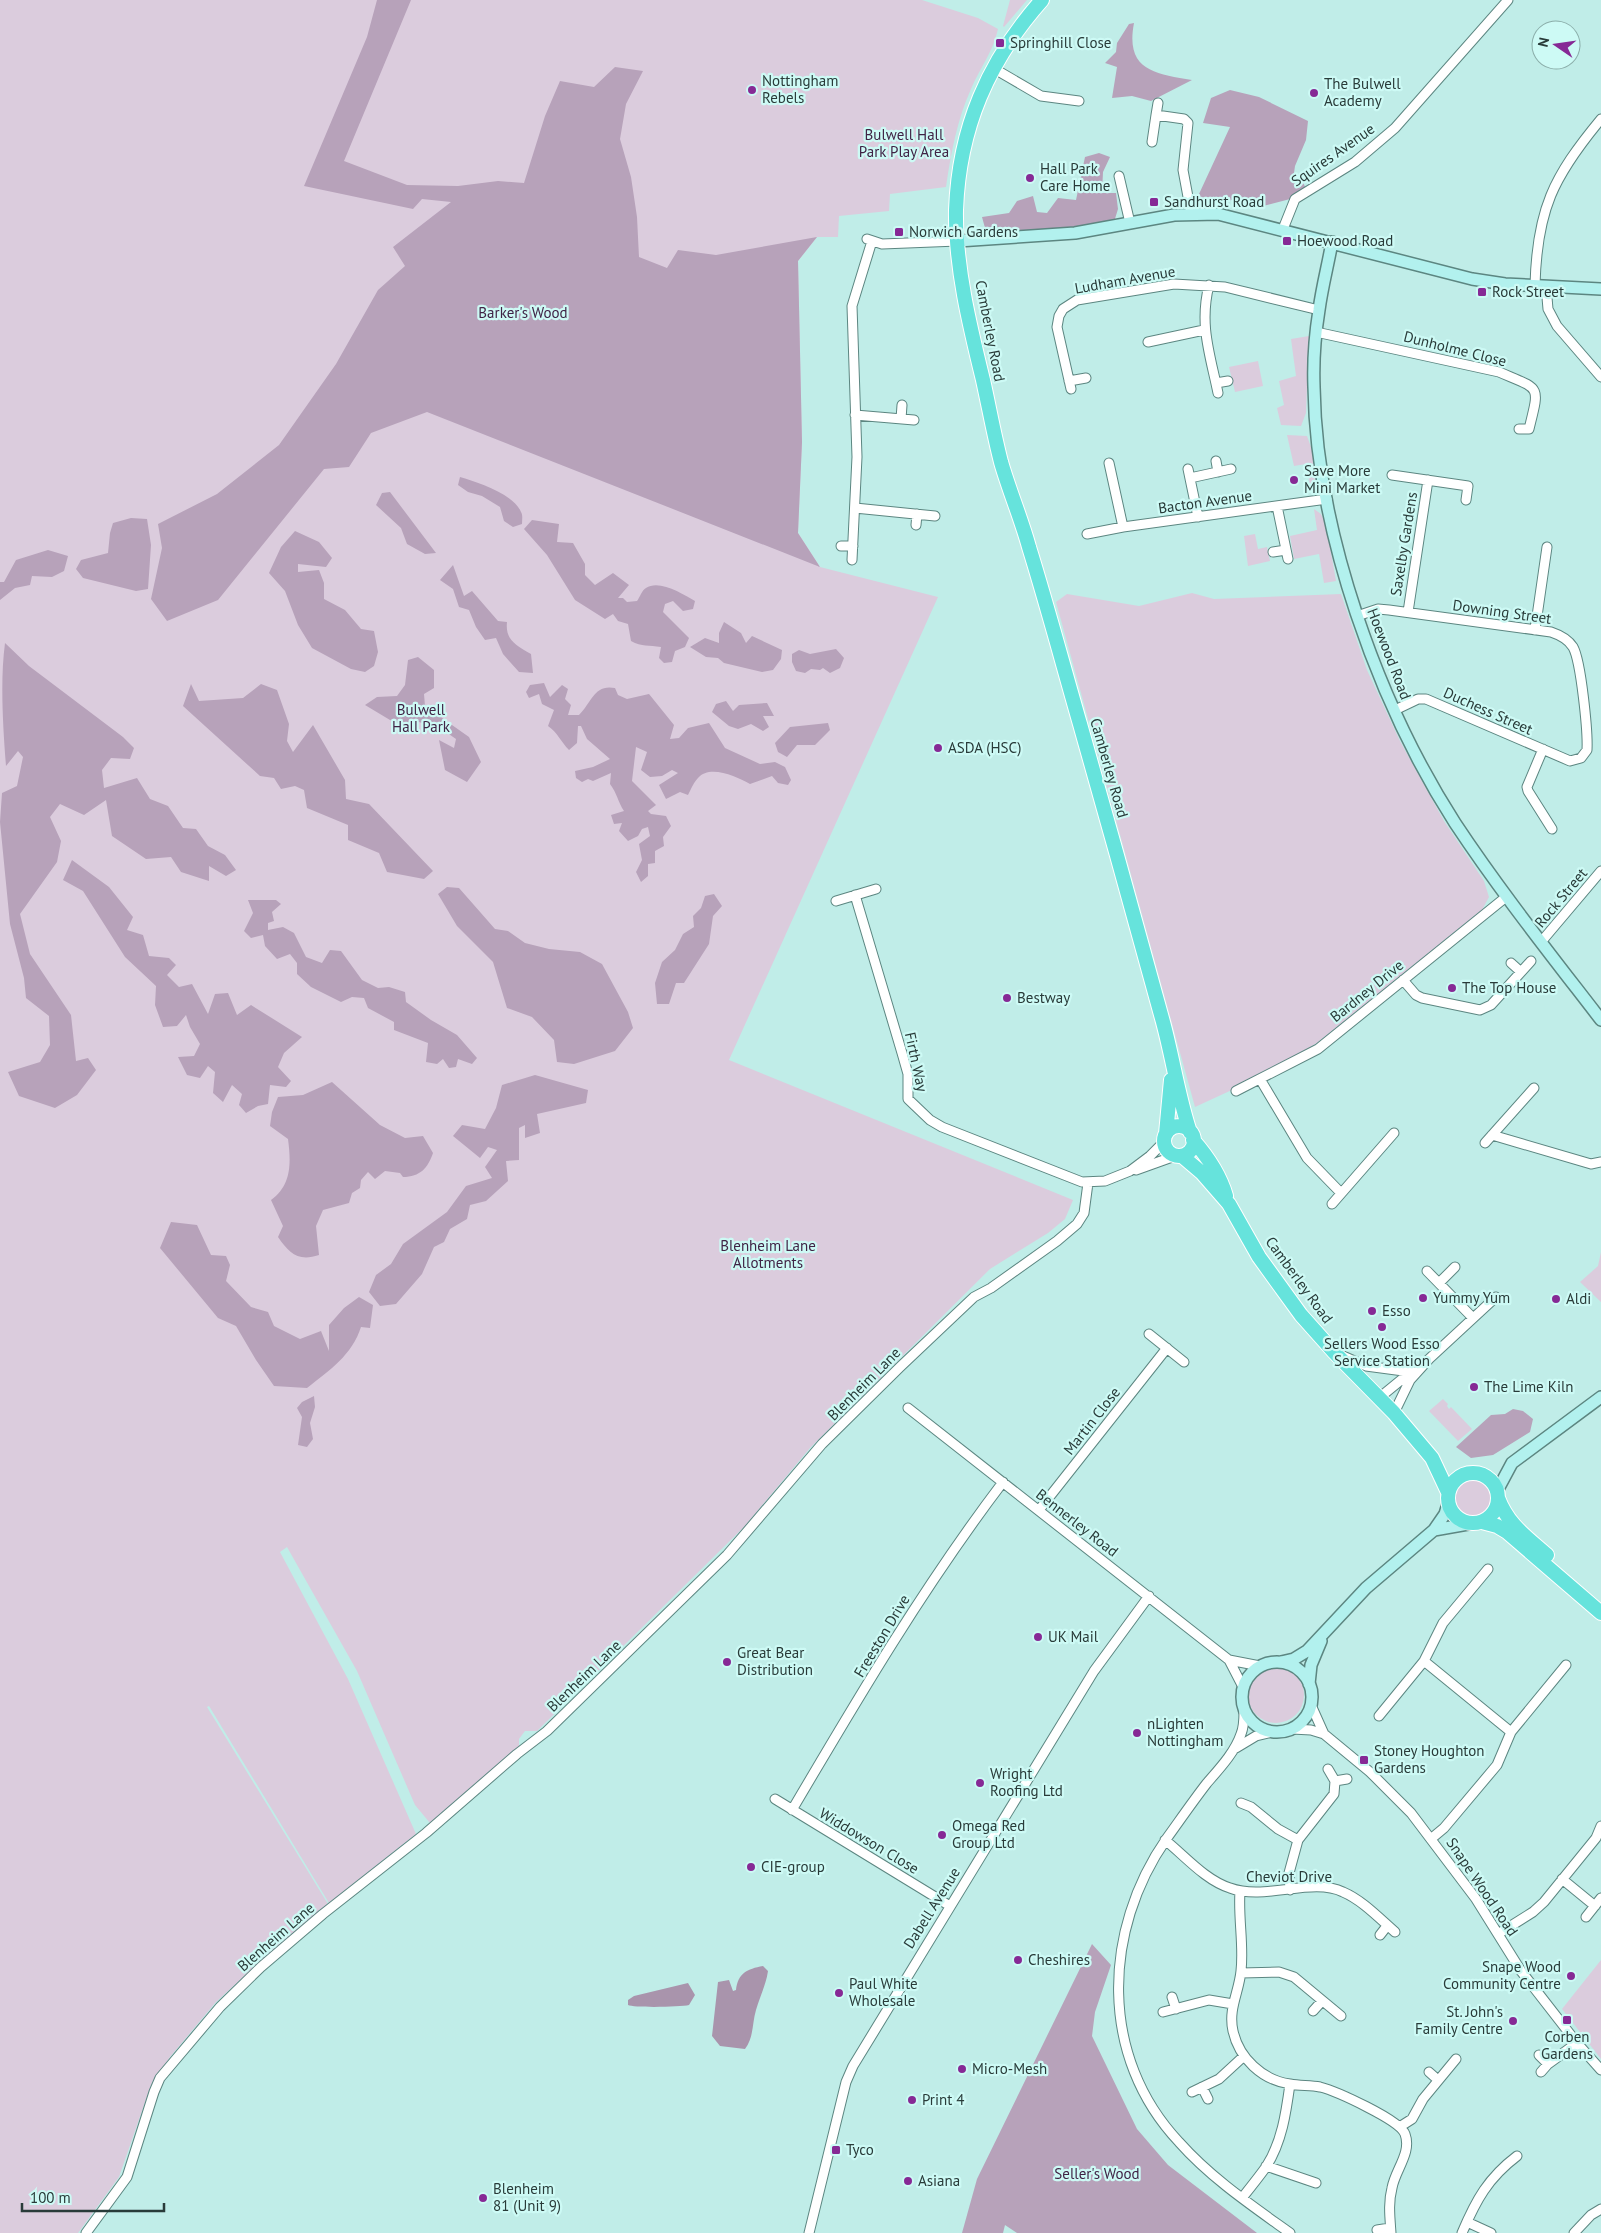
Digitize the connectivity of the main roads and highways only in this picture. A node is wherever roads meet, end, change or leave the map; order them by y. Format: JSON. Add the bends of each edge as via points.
{"nodes":[{"id":1,"x":1042,"y":0,"type":"edge"},
{"id":2,"x":1171,"y":1059,"type":"junction"},
{"id":3,"x":1192,"y":1136,"type":"junction"},
{"id":4,"x":1165,"y":1138,"type":"junction"},
{"id":5,"x":1179,"y":1156,"type":"junction"},
{"id":6,"x":1229,"y":1204,"type":"junction"},
{"id":7,"x":1432,"y":1458,"type":"junction"},
{"id":8,"x":1470,"y":1473,"type":"junction"},
{"id":9,"x":1498,"y":1495,"type":"junction"},
{"id":10,"x":1448,"y":1498,"type":"junction"},
{"id":11,"x":1482,"y":1522,"type":"junction"},
{"id":12,"x":1601,"y":1602,"type":"edge"},
{"id":13,"x":1601,"y":1613,"type":"edge"}],
"edges":[{"from":1,"to":2,"type":"main road","name":"Camberley Road","via":[[993,68],[973,115],[964,147],[956,209],[958,241],[966,306],[1001,462],[1030,549],[1090,758]]},
{"from":2,"to":3,"type":"main road","name":"Camberley Road"},
{"from":2,"to":4,"type":"main road","name":"Camberley Road"},
{"from":3,"to":4,"type":"main road","via":[[1183,1127],[1175,1127]]},
{"from":3,"to":5,"type":"main road","via":[[1190,1150]]},
{"from":3,"to":6,"type":"main road","name":"Camberley Road","via":[[1209,1158]]},
{"from":4,"to":5,"type":"main road","via":[[1168,1152]]},
{"from":5,"to":6,"type":"main road","name":"Camberley Road","via":[[1202,1173]]},
{"from":6,"to":7,"type":"main road","name":"Camberley Road","via":[[1259,1257],[1301,1316],[1394,1412]]},
{"from":7,"to":8,"type":"main road","name":"Camberley Road","via":[[1454,1470]]},
{"from":7,"to":10,"type":"main road","name":"Camberley Road"},
{"from":8,"to":9,"type":"main road","via":[[1487,1477]]},
{"from":8,"to":10,"type":"main road","via":[[1456,1479]]},
{"from":9,"to":11,"type":"main road","via":[[1494,1513]]},
{"from":9,"to":12,"type":"main road","via":[[1511,1523]]},
{"from":10,"to":11,"type":"main road","via":[[1455,1517],[1468,1524]]},
{"from":11,"to":13,"type":"main road","via":[[1503,1529]]}]}
